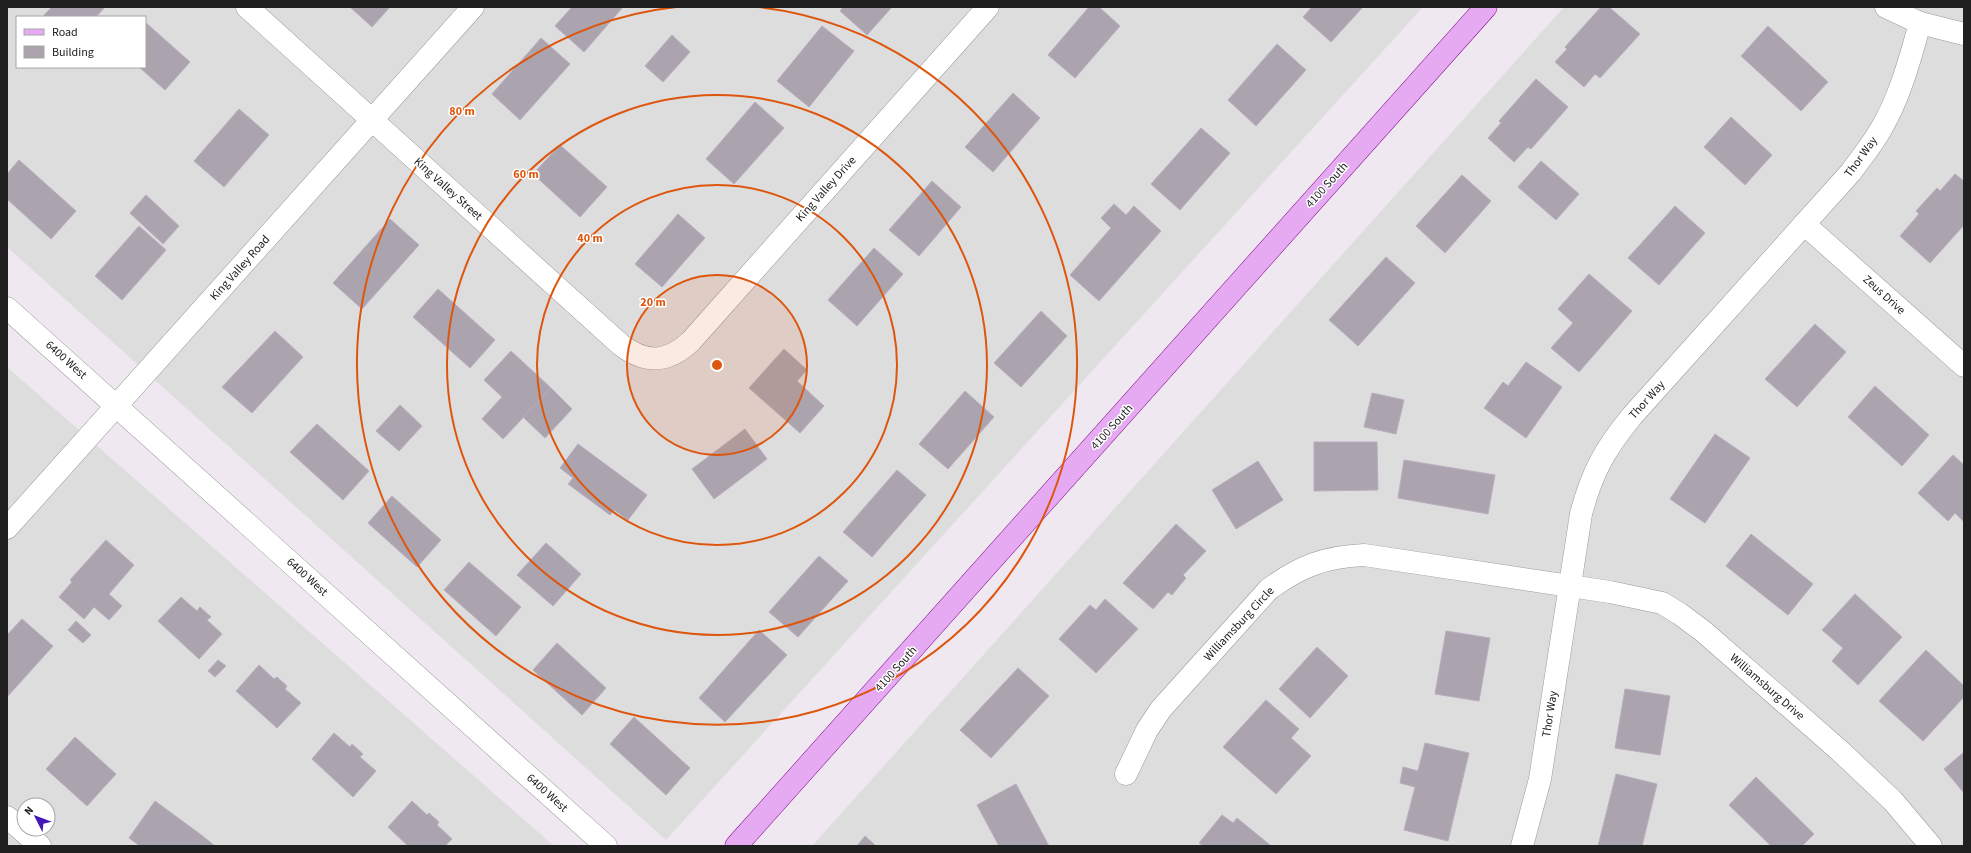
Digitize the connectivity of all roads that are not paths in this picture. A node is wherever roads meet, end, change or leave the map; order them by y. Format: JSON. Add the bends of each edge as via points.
{"nodes":[{"id":1,"x":247,"y":7,"type":"edge"},
{"id":2,"x":473,"y":7,"type":"edge"},
{"id":3,"x":988,"y":7,"type":"edge"},
{"id":4,"x":1486,"y":7,"type":"edge"},
{"id":5,"x":1886,"y":7,"type":"edge"},
{"id":6,"x":1920,"y":23,"type":"junction"},
{"id":7,"x":1964,"y":34,"type":"edge"},
{"id":8,"x":372,"y":120,"type":"junction"},
{"id":9,"x":1804,"y":224,"type":"junction"},
{"id":10,"x":7,"y":308,"type":"edge"},
{"id":11,"x":657,"y":359,"type":"joint"},
{"id":12,"x":1964,"y":366,"type":"edge"},
{"id":13,"x":116,"y":406,"type":"junction"},
{"id":14,"x":7,"y":528,"type":"edge"},
{"id":15,"x":1570,"y":586,"type":"junction"},
{"id":16,"x":1126,"y":774,"type":"dead end"},
{"id":17,"x":7,"y":817,"type":"edge"},
{"id":18,"x":40,"y":846,"type":"edge"},
{"id":19,"x":606,"y":846,"type":"edge"},
{"id":20,"x":736,"y":846,"type":"edge"},
{"id":21,"x":1522,"y":846,"type":"edge"},
{"id":22,"x":1931,"y":846,"type":"edge"}],
"edges":[{"from":1,"to":8,"type":"street","name":"King Valley Street"},
{"from":2,"to":8,"type":"street","name":"King Valley Road"},
{"from":3,"to":11,"type":"street","name":"King Valley Drive","via":[[691,341],[675,353]]},
{"from":4,"to":20,"type":"main road","name":"4100 South"},
{"from":5,"to":6,"type":"street"},
{"from":6,"to":7,"type":"street"},
{"from":6,"to":9,"type":"street","name":"Thor Way","via":[[1895,100],[1881,129],[1851,172]]},
{"from":8,"to":11,"type":"street","name":"King Valley Street","via":[[621,345],[637,355]]},
{"from":8,"to":13,"type":"street","name":"King Valley Road"},
{"from":9,"to":12,"type":"street","name":"Zeus Drive"},
{"from":9,"to":15,"type":"street","name":"Thor Way","via":[[1613,440],[1599,462],[1588,487]]},
{"from":10,"to":13,"type":"street","name":"6400 West"},
{"from":13,"to":14,"type":"street","name":"King Valley Road"},
{"from":13,"to":19,"type":"street","name":"6400 West"},
{"from":15,"to":16,"type":"street","name":"Williamsburg Circle","via":[[1364,555],[1328,558],[1310,564],[1288,575],[1269,589],[1161,709],[1147,730]]},
{"from":15,"to":21,"type":"street","name":"Thor Way","via":[[1540,779]]},
{"from":15,"to":22,"type":"street","name":"Williamsburg Drive","via":[[1643,598],[1662,603],[1680,614],[1704,632],[1859,768]]},
{"from":17,"to":18,"type":"street"}]}
